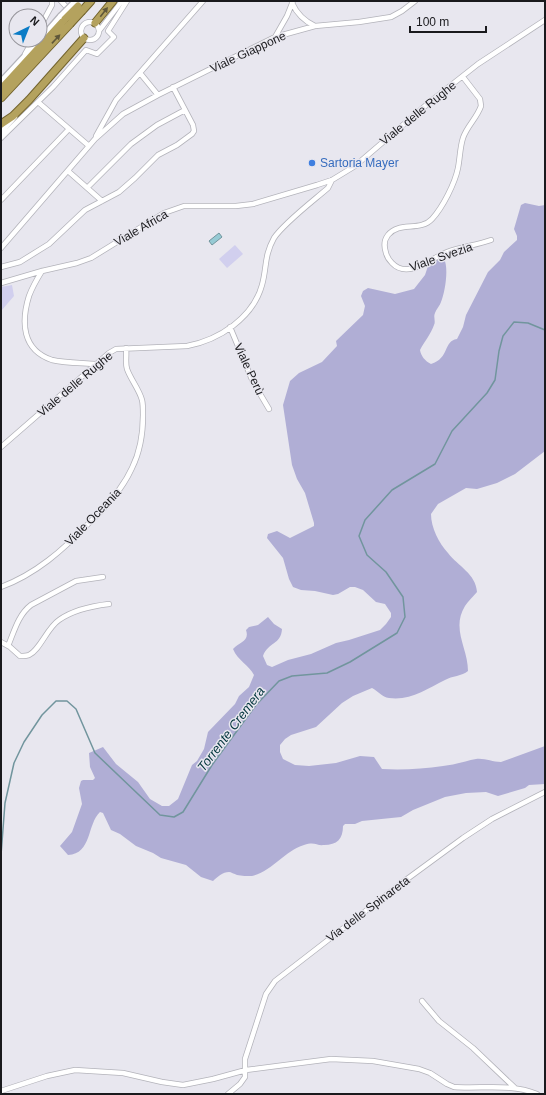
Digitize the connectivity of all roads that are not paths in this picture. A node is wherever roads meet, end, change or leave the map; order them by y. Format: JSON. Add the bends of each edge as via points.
{"nodes":[{"id":1,"x":91,"y":1,"type":"edge"},
{"id":2,"x":113,"y":1,"type":"edge"},
{"id":3,"x":122,"y":1,"type":"edge"},
{"id":4,"x":127,"y":1,"type":"edge"},
{"id":5,"x":203,"y":1,"type":"edge"},
{"id":6,"x":415,"y":1,"type":"edge"},
{"id":7,"x":61,"y":2,"type":"edge"},
{"id":8,"x":293,"y":2,"type":"edge"},
{"id":9,"x":52,"y":3,"type":"edge"},
{"id":10,"x":78,"y":4,"type":"edge"},
{"id":11,"x":66,"y":20,"type":"junction"},
{"id":12,"x":545,"y":20,"type":"edge"},
{"id":13,"x":95,"y":23,"type":"junction"},
{"id":14,"x":84,"y":25,"type":"junction"},
{"id":15,"x":315,"y":26,"type":"junction"},
{"id":16,"x":99,"y":31,"type":"junction"},
{"id":17,"x":48,"y":34,"type":"edge"},
{"id":18,"x":275,"y":37,"type":"junction"},
{"id":19,"x":86,"y":39,"type":"junction"},
{"id":20,"x":29,"y":48,"type":"edge"},
{"id":21,"x":33,"y":48,"type":"edge"},
{"id":22,"x":22,"y":60,"type":"junction"},
{"id":23,"x":140,"y":73,"type":"junction"},
{"id":24,"x":463,"y":77,"type":"junction"},
{"id":25,"x":1,"y":82,"type":"edge"},
{"id":26,"x":173,"y":87,"type":"junction"},
{"id":27,"x":1,"y":89,"type":"edge"},
{"id":28,"x":158,"y":95,"type":"junction"},
{"id":29,"x":1,"y":98,"type":"edge"},
{"id":30,"x":38,"y":102,"type":"junction"},
{"id":31,"x":185,"y":110,"type":"junction"},
{"id":32,"x":1,"y":124,"type":"edge"},
{"id":33,"x":69,"y":129,"type":"junction"},
{"id":34,"x":1,"y":132,"type":"edge"},
{"id":35,"x":1,"y":138,"type":"edge"},
{"id":36,"x":95,"y":139,"type":"junction"},
{"id":37,"x":89,"y":146,"type":"junction"},
{"id":38,"x":68,"y":171,"type":"junction"},
{"id":39,"x":332,"y":180,"type":"junction"},
{"id":40,"x":87,"y":188,"type":"junction"},
{"id":41,"x":1,"y":200,"type":"edge"},
{"id":42,"x":102,"y":201,"type":"junction"},
{"id":43,"x":491,"y":240,"type":"dead end"},
{"id":44,"x":1,"y":248,"type":"edge"},
{"id":45,"x":1,"y":267,"type":"edge"},
{"id":46,"x":42,"y":271,"type":"junction"},
{"id":47,"x":1,"y":283,"type":"edge"},
{"id":48,"x":230,"y":328,"type":"junction"},
{"id":49,"x":126,"y":348,"type":"junction"},
{"id":50,"x":95,"y":364,"type":"junction"},
{"id":51,"x":269,"y":409,"type":"dead end"},
{"id":52,"x":1,"y":447,"type":"edge"},
{"id":53,"x":103,"y":577,"type":"dead end"},
{"id":54,"x":1,"y":587,"type":"edge"},
{"id":55,"x":109,"y":604,"type":"dead end"},
{"id":56,"x":1,"y":642,"type":"edge"},
{"id":57,"x":8,"y":646,"type":"junction"},
{"id":58,"x":545,"y":792,"type":"edge"},
{"id":59,"x":422,"y":1001,"type":"dead end"},
{"id":60,"x":246,"y":1070,"type":"junction"},
{"id":61,"x":515,"y":1088,"type":"junction"},
{"id":62,"x":1,"y":1091,"type":"edge"},
{"id":63,"x":228,"y":1094,"type":"edge"},
{"id":64,"x":537,"y":1094,"type":"edge"}],
"edges":[{"from":1,"to":10,"type":"highway"},
{"from":13,"to":2,"type":"highway","one_way":true},
{"from":3,"to":16,"type":"street"},
{"from":4,"to":30,"type":"street","via":[[108,31],[114,36],[97,54],[86,50]]},
{"from":5,"to":23,"type":"street","name":"Viale Giappone"},
{"from":6,"to":15,"type":"street","name":"Viale Giappone","via":[[391,17]]},
{"from":7,"to":9,"type":"street"},
{"from":7,"to":14,"type":"street"},
{"from":8,"to":15,"type":"street","via":[[302,18]]},
{"from":8,"to":18,"type":"street"},
{"from":10,"to":11,"type":"highway","bridge":true},
{"from":11,"to":17,"type":"street"},
{"from":11,"to":27,"type":"highway"},
{"from":29,"to":11,"type":"highway","one_way":true},
{"from":12,"to":24,"type":"street","name":"Viale delle Rughe","via":[[478,64]]},
{"from":13,"to":14,"type":"street","via":[[89,22]]},
{"from":13,"to":16,"type":"street"},
{"from":14,"to":19,"type":"street","via":[[81,30]]},
{"from":15,"to":18,"type":"street","name":"Viale Giappone"},
{"from":16,"to":19,"type":"street","via":[[95,38]]},
{"from":18,"to":26,"type":"street","name":"Viale Giappone"},
{"from":19,"to":32,"type":"highway","via":[[13,116]]},
{"from":19,"to":34,"type":"street"},
{"from":20,"to":22,"type":"street"},
{"from":21,"to":22,"type":"street"},
{"from":22,"to":25,"type":"street"},
{"from":23,"to":28,"type":"street"},
{"from":23,"to":36,"type":"street","name":"Viale Giappone","via":[[112,106]]},
{"from":24,"to":39,"type":"street","name":"Viale delle Rughe","via":[[354,166]]},
{"from":24,"to":43,"type":"street","name":"Viale Svezia","via":[[480,99],[481,106],[463,138],[458,169],[447,196],[431,220],[420,226],[394,230],[386,239],[385,250],[395,266],[410,269],[446,253]]},
{"from":26,"to":28,"type":"street","name":"Viale Giappone"},
{"from":26,"to":31,"type":"street"},
{"from":28,"to":36,"type":"street","name":"Viale Giappone","via":[[123,114]]},
{"from":30,"to":33,"type":"street"},
{"from":30,"to":35,"type":"street"},
{"from":31,"to":40,"type":"street","via":[[157,125],[131,144]]},
{"from":31,"to":42,"type":"street","via":[[194,127],[192,134],[158,155],[124,188]]},
{"from":33,"to":37,"type":"street"},
{"from":33,"to":41,"type":"street"},
{"from":36,"to":37,"type":"street","name":"Viale Giappone"},
{"from":37,"to":38,"type":"street","name":"Viale Giappone"},
{"from":38,"to":40,"type":"street"},
{"from":38,"to":44,"type":"street","name":"Viale Giappone"},
{"from":39,"to":46,"type":"street","name":"Viale Africa","via":[[254,204],[184,206],[164,213],[91,258]]},
{"from":39,"to":48,"type":"street","name":"Viale delle Rughe","via":[[328,188],[275,237],[267,253],[258,298],[239,322]]},
{"from":40,"to":42,"type":"street"},
{"from":42,"to":45,"type":"street","via":[[85,210],[35,254],[20,262]]},
{"from":46,"to":47,"type":"street","name":"Viale Africa"},
{"from":46,"to":50,"type":"street","via":[[30,295],[24,319],[26,335],[32,347],[41,355],[54,360]]},
{"from":48,"to":49,"type":"street","name":"Viale delle Rughe","via":[[198,344]]},
{"from":48,"to":51,"type":"street","name":"Viale Perù","via":[[252,382]]},
{"from":49,"to":50,"type":"street","name":"Viale delle Rughe","via":[[116,349]]},
{"from":49,"to":54,"type":"street","name":"Viale Oceania","via":[[127,368],[142,400],[143,415],[141,444],[133,468],[122,488],[108,505],[71,542],[48,562],[11,584]]},
{"from":50,"to":52,"type":"street","name":"Viale delle Rughe"},
{"from":53,"to":57,"type":"street","via":[[76,581],[25,609]]},
{"from":55,"to":57,"type":"street","via":[[75,612],[59,620],[29,655],[20,656]]},
{"from":56,"to":57,"type":"street"},
{"from":58,"to":60,"type":"street","name":"Via delle Spinareta","via":[[492,819],[463,838],[275,981],[266,994],[245,1059]]},
{"from":59,"to":61,"type":"street","via":[[439,1021],[473,1048]]},
{"from":60,"to":61,"type":"street","via":[[327,1059],[350,1059],[421,1069],[452,1086]]},
{"from":60,"to":62,"type":"street","via":[[179,1085],[123,1073],[75,1070]]},
{"from":60,"to":63,"type":"street","via":[[243,1081]]},
{"from":61,"to":64,"type":"street"}]}
